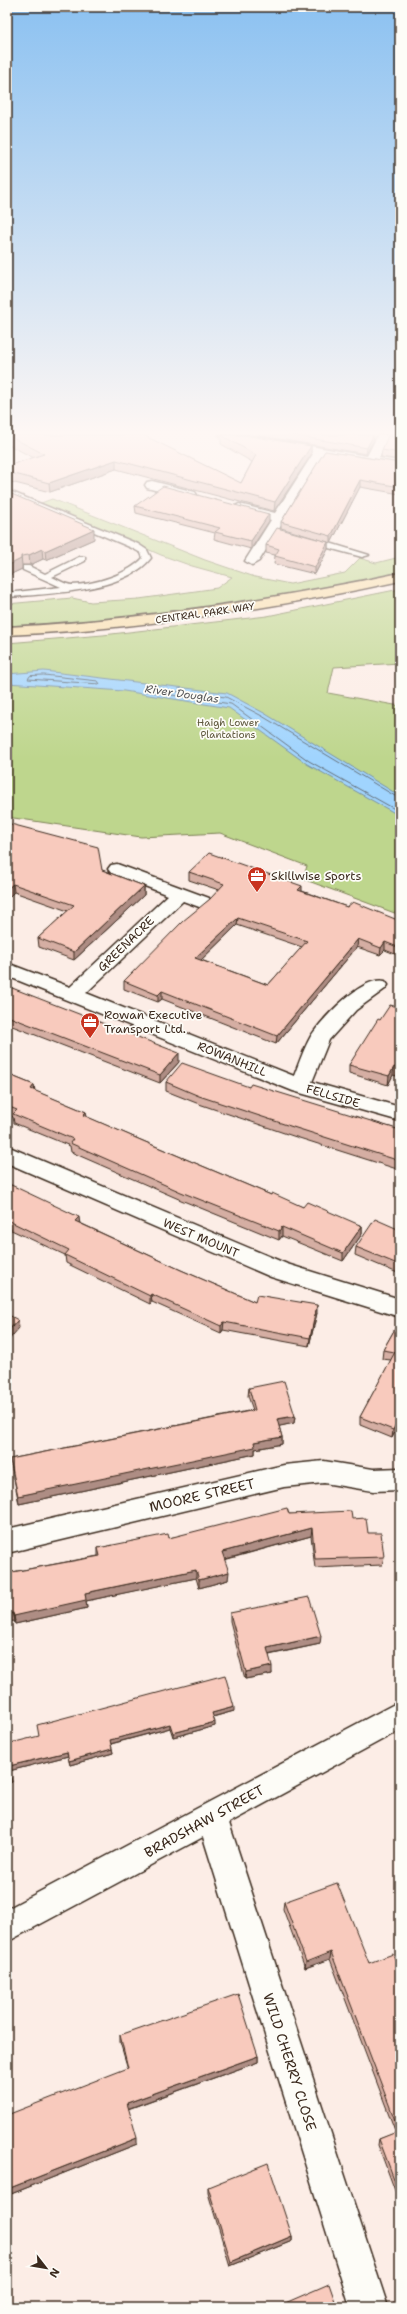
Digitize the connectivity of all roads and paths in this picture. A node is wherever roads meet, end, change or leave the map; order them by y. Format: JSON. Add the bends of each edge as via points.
{"nodes":[{"id":1,"x":127,"y":543,"type":"edge"},
{"id":2,"x":266,"y":543,"type":"edge"},
{"id":3,"x":319,"y":543,"type":"edge"},
{"id":4,"x":365,"y":555,"type":"dead end"},
{"id":5,"x":82,"y":559,"type":"dead end"},
{"id":6,"x":252,"y":561,"type":"dead end"},
{"id":7,"x":26,"y":568,"type":"edge"},
{"id":8,"x":45,"y":576,"type":"junction"},
{"id":9,"x":400,"y":576,"type":"edge"},
{"id":10,"x":68,"y":587,"type":"junction"},
{"id":11,"x":7,"y":596,"type":"edge"},
{"id":12,"x":7,"y":631,"type":"edge"},
{"id":13,"x":117,"y":869,"type":"dead end"},
{"id":14,"x":180,"y":893,"type":"junction"},
{"id":15,"x":202,"y":902,"type":"dead end"},
{"id":16,"x":7,"y":969,"type":"edge"},
{"id":17,"x":378,"y":985,"type":"dead end"},
{"id":18,"x":73,"y":995,"type":"junction"},
{"id":19,"x":300,"y":1086,"type":"junction"},
{"id":20,"x":400,"y":1114,"type":"edge"},
{"id":21,"x":7,"y":1154,"type":"edge"},
{"id":22,"x":400,"y":1308,"type":"edge"},
{"id":23,"x":400,"y":1479,"type":"edge"},
{"id":24,"x":7,"y":1541,"type":"edge"},
{"id":25,"x":400,"y":1715,"type":"edge"},
{"id":26,"x":212,"y":1818,"type":"junction"},
{"id":27,"x":7,"y":1926,"type":"edge"},
{"id":28,"x":368,"y":2307,"type":"edge"}],
"edges":[{"from":1,"to":10,"type":"lane","via":[[144,552],[147,558],[140,568],[109,580]]},
{"from":2,"to":6,"type":"street"},
{"from":3,"to":4,"type":"lane"},
{"from":5,"to":8,"type":"lane"},
{"from":7,"to":8,"type":"lane"},
{"from":8,"to":10,"type":"lane"},
{"from":9,"to":12,"type":"highway","name":"CENTRAL PARK WAY","via":[[339,590],[141,622]]},
{"from":10,"to":11,"type":"lane"},
{"from":13,"to":14,"type":"street"},
{"from":14,"to":15,"type":"street"},
{"from":14,"to":18,"type":"street","name":"GREENACRE"},
{"from":16,"to":18,"type":"street","name":"ROWANHILL"},
{"from":17,"to":19,"type":"street","name":"FELLSIDE","via":[[349,1005],[320,1038]]},
{"from":18,"to":19,"type":"street","name":"ROWANHILL"},
{"from":19,"to":20,"type":"street","name":"FELLSIDE"},
{"from":21,"to":22,"type":"street","name":"WEST MOUNT","via":[[279,1271]]},
{"from":23,"to":24,"type":"street","name":"MOORE STREET","via":[[373,1480],[324,1472],[284,1476]]},
{"from":25,"to":26,"type":"street","name":"BRADSHAW STREET","via":[[258,1790]]},
{"from":26,"to":27,"type":"street","name":"BRADSHAW STREET"},
{"from":26,"to":28,"type":"street","name":"WILD CHERRY CLOSE"}]}
